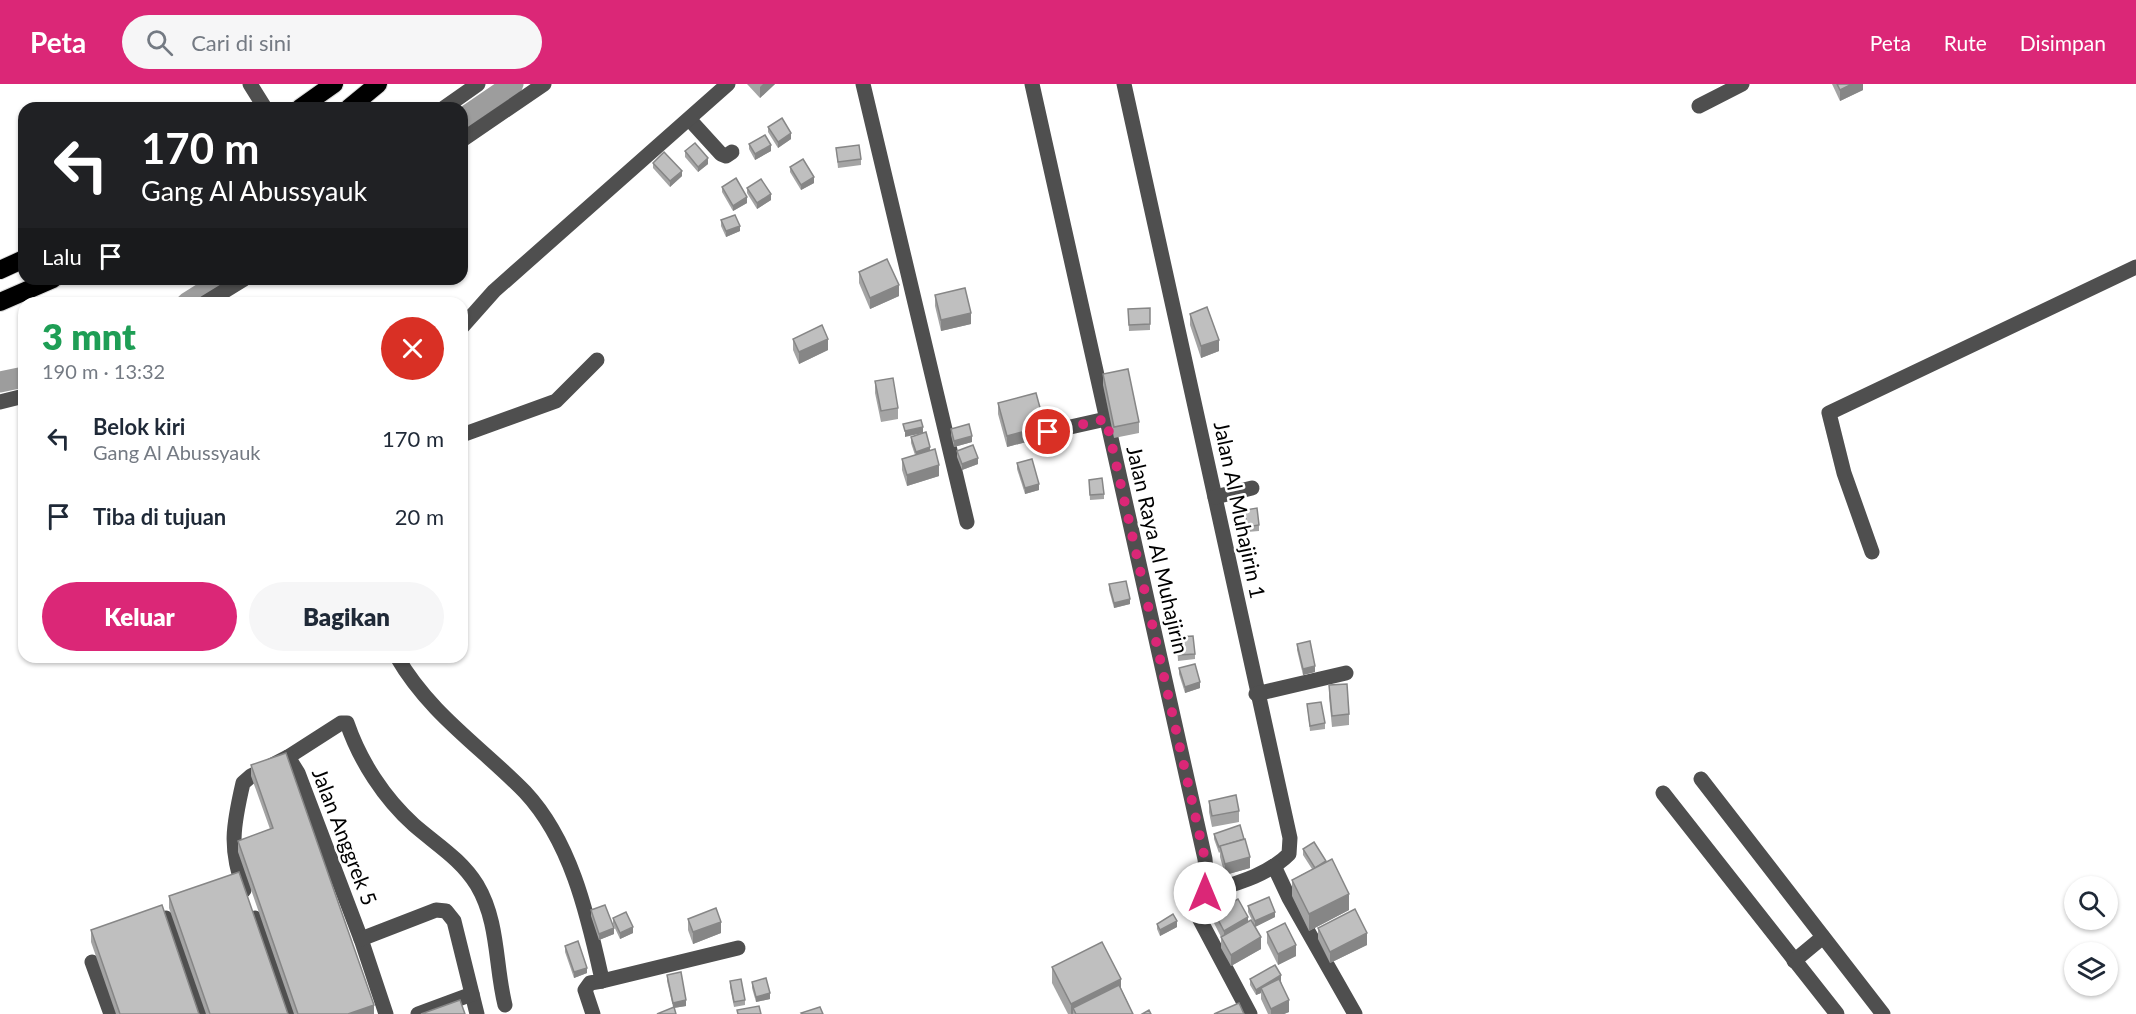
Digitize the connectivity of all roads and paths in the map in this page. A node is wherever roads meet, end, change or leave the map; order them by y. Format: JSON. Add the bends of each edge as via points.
{"nodes":[{"id":1,"x":250,"y":84,"type":"edge"},
{"id":2,"x":334,"y":84,"type":"edge"},
{"id":3,"x":378,"y":84,"type":"edge"},
{"id":4,"x":478,"y":84,"type":"edge"},
{"id":5,"x":544,"y":84,"type":"edge"},
{"id":6,"x":728,"y":84,"type":"edge"},
{"id":7,"x":863,"y":84,"type":"edge"},
{"id":8,"x":1032,"y":84,"type":"edge"},
{"id":9,"x":1124,"y":84,"type":"edge"},
{"id":10,"x":1742,"y":84,"type":"edge"},
{"id":11,"x":261,"y":102,"type":"edge"},
{"id":12,"x":308,"y":102,"type":"edge"},
{"id":13,"x":356,"y":102,"type":"edge"},
{"id":14,"x":452,"y":102,"type":"edge"},
{"id":15,"x":1699,"y":106,"type":"dead end"},
{"id":16,"x":690,"y":120,"type":"junction"},
{"id":17,"x":468,"y":136,"type":"edge"},
{"id":18,"x":732,"y":152,"type":"dead end"},
{"id":19,"x":18,"y":262,"type":"edge"},
{"id":20,"x":2136,"y":267,"type":"edge"},
{"id":21,"x":0,"y":270,"type":"edge"},
{"id":22,"x":39,"y":285,"type":"edge"},
{"id":23,"x":234,"y":285,"type":"edge"},
{"id":24,"x":215,"y":297,"type":"edge"},
{"id":25,"x":0,"y":302,"type":"edge"},
{"id":26,"x":468,"y":320,"type":"edge"},
{"id":27,"x":597,"y":360,"type":"dead end"},
{"id":28,"x":18,"y":398,"type":"edge"},
{"id":29,"x":0,"y":402,"type":"edge"},
{"id":30,"x":1106,"y":419,"type":"junction"},
{"id":31,"x":1048,"y":432,"type":"dead end"},
{"id":32,"x":468,"y":433,"type":"edge"},
{"id":33,"x":1252,"y":488,"type":"dead end"},
{"id":34,"x":1215,"y":497,"type":"junction"},
{"id":35,"x":967,"y":522,"type":"dead end"},
{"id":36,"x":1872,"y":552,"type":"dead end"},
{"id":37,"x":401,"y":663,"type":"edge"},
{"id":38,"x":1346,"y":673,"type":"dead end"},
{"id":39,"x":1257,"y":694,"type":"junction"},
{"id":40,"x":288,"y":757,"type":"junction"},
{"id":41,"x":1701,"y":779,"type":"dead end"},
{"id":42,"x":1663,"y":793,"type":"dead end"},
{"id":43,"x":1274,"y":866,"type":"junction"},
{"id":44,"x":1205,"y":893,"type":"junction"},
{"id":45,"x":164,"y":914,"type":"edge"},
{"id":46,"x":1823,"y":937,"type":"junction"},
{"id":47,"x":361,"y":939,"type":"junction"},
{"id":48,"x":738,"y":948,"type":"dead end"},
{"id":49,"x":1794,"y":961,"type":"junction"},
{"id":50,"x":92,"y":962,"type":"dead end"},
{"id":51,"x":602,"y":981,"type":"junction"},
{"id":52,"x":472,"y":994,"type":"junction"},
{"id":53,"x":505,"y":1005,"type":"dead end"},
{"id":54,"x":111,"y":1014,"type":"edge"},
{"id":55,"x":201,"y":1014,"type":"edge"},
{"id":56,"x":290,"y":1014,"type":"edge"},
{"id":57,"x":386,"y":1014,"type":"edge"},
{"id":58,"x":418,"y":1014,"type":"edge"},
{"id":59,"x":477,"y":1014,"type":"edge"},
{"id":60,"x":593,"y":1014,"type":"edge"},
{"id":61,"x":1250,"y":1014,"type":"edge"},
{"id":62,"x":1355,"y":1014,"type":"edge"},
{"id":63,"x":1837,"y":1014,"type":"edge"},
{"id":64,"x":1883,"y":1014,"type":"edge"}],
"edges":[{"from":1,"to":11,"type":"street"},
{"from":2,"to":12,"type":"highway"},
{"from":3,"to":13,"type":"highway"},
{"from":4,"to":14,"type":"street"},
{"from":5,"to":17,"type":"street"},
{"from":6,"to":16,"type":"street"},
{"from":7,"to":35,"type":"street"},
{"from":8,"to":30,"type":"street","name":"Jalan Raya Al Muhajirin"},
{"from":9,"to":34,"type":"street","name":"Jalan Al Muhajirin 1"},
{"from":10,"to":15,"type":"street"},
{"from":16,"to":18,"type":"street","via":[[721,154]]},
{"from":16,"to":26,"type":"street","via":[[494,291]]},
{"from":19,"to":21,"type":"highway"},
{"from":20,"to":36,"type":"street","via":[[1829,413],[1844,473]]},
{"from":22,"to":25,"type":"highway"},
{"from":23,"to":24,"type":"street"},
{"from":27,"to":32,"type":"street","via":[[556,401]]},
{"from":28,"to":29,"type":"street"},
{"from":30,"to":31,"type":"street"},
{"from":30,"to":44,"type":"street","name":"Jalan Raya Al Muhajirin","via":[[1205,859]]},
{"from":33,"to":34,"type":"street"},
{"from":34,"to":39,"type":"street","name":"Jalan Al Muhajirin 1"},
{"from":37,"to":51,"type":"street","via":[[432,705],[524,792],[556,835],[576,885]]},
{"from":38,"to":39,"type":"street"},
{"from":39,"to":43,"type":"street","name":"Jalan Al Muhajirin 1","via":[[1290,838],[1289,854]]},
{"from":40,"to":47,"type":"street","name":"Jalan Anggrek 5","via":[[298,773]]},
{"from":40,"to":53,"type":"street","via":[[347,723],[358,754],[382,788],[413,824],[456,858],[478,887],[492,921]]},
{"from":40,"to":56,"type":"street","name":"Jalan Anggrek 5","via":[[245,780],[233,848],[235,866]]},
{"from":41,"to":46,"type":"street"},
{"from":42,"to":49,"type":"street"},
{"from":43,"to":44,"type":"street","name":"Jalan Al Muhajirin 1","via":[[1245,881]]},
{"from":43,"to":62,"type":"street","via":[[1288,898]]},
{"from":44,"to":61,"type":"street","name":"Jalan Raya Al Muhajirin","via":[[1199,918]]},
{"from":45,"to":55,"type":"street"},
{"from":46,"to":49,"type":"street"},
{"from":46,"to":64,"type":"street"},
{"from":47,"to":52,"type":"street","via":[[436,910],[446,911],[454,921]]},
{"from":47,"to":57,"type":"street","name":"Jalan Anggrek 5"},
{"from":48,"to":51,"type":"street"},
{"from":49,"to":63,"type":"street"},
{"from":50,"to":54,"type":"street"},
{"from":51,"to":60,"type":"street","via":[[590,983],[585,990]]},
{"from":52,"to":58,"type":"street"},
{"from":52,"to":59,"type":"street"}]}
